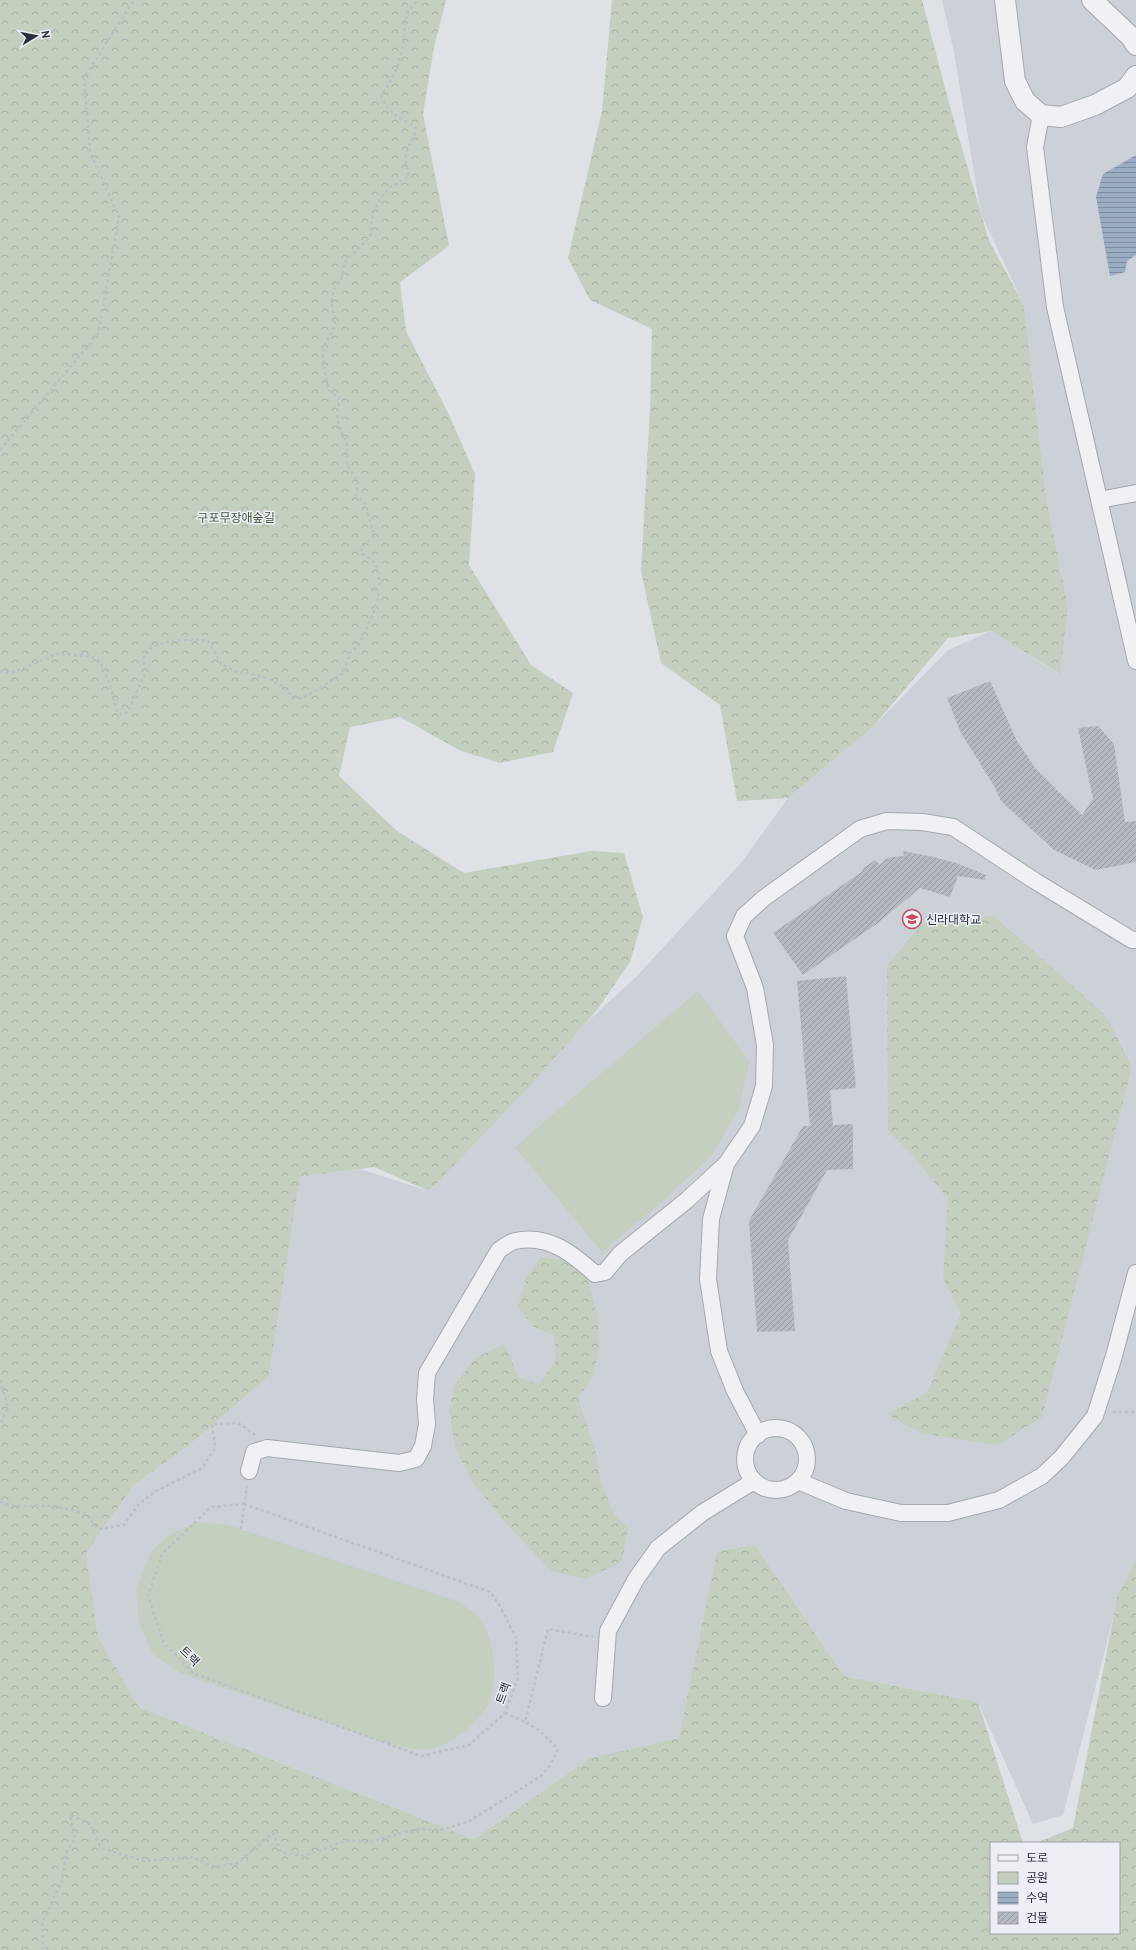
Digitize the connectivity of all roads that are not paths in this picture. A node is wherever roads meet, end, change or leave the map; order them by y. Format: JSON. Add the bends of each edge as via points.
{"nodes":[{"id":1,"x":1006,"y":0,"type":"edge"},
{"id":2,"x":1092,"y":0,"type":"edge"},
{"id":3,"x":1136,"y":45,"type":"edge"},
{"id":4,"x":1136,"y":76,"type":"edge"},
{"id":5,"x":1041,"y":115,"type":"junction"},
{"id":6,"x":1136,"y":493,"type":"edge"},
{"id":7,"x":1099,"y":500,"type":"junction"},
{"id":8,"x":1136,"y":661,"type":"edge"},
{"id":9,"x":1136,"y":940,"type":"edge"},
{"id":10,"x":726,"y":1164,"type":"junction"},
{"id":11,"x":1136,"y":1273,"type":"edge"},
{"id":12,"x":758,"y":1435,"type":"junction"},
{"id":13,"x":249,"y":1472,"type":"road end"},
{"id":14,"x":754,"y":1481,"type":"junction"},
{"id":15,"x":798,"y":1481,"type":"junction"},
{"id":16,"x":603,"y":1698,"type":"dead end"}],
"edges":[{"from":1,"to":5,"type":"street","via":[[1015,81],[1025,101]]},
{"from":2,"to":3,"type":"street","via":[[1131,37]]},
{"from":4,"to":5,"type":"street","via":[[1127,88],[1095,104],[1061,117]]},
{"from":5,"to":7,"type":"street","via":[[1035,147],[1055,307]]},
{"from":6,"to":7,"type":"street"},
{"from":7,"to":8,"type":"street"},
{"from":9,"to":10,"type":"street","via":[[1132,940],[1035,881],[953,827],[922,822],[888,821],[860,830],[764,898],[744,916],[735,936],[755,988],[765,1045],[764,1086],[752,1126]]},
{"from":10,"to":12,"type":"street","via":[[711,1219],[708,1279],[720,1351],[735,1391]]},
{"from":10,"to":13,"type":"street","via":[[687,1200],[620,1254],[605,1272],[595,1274],[563,1247],[543,1242],[515,1241],[499,1250],[428,1373],[425,1399],[427,1424],[423,1446],[416,1459],[399,1464],[267,1448],[254,1452]]},
{"from":11,"to":15,"type":"street","via":[[1095,1416],[1062,1457],[1042,1476],[999,1500],[948,1513],[901,1513],[853,1502]]},
{"from":12,"to":14,"type":"street","via":[[747,1448],[745,1459]]},
{"from":12,"to":15,"type":"street","via":[[764,1430],[776,1428],[787,1430],[798,1437],[807,1459],[805,1471]]},
{"from":14,"to":15,"type":"street","via":[[764,1488],[776,1490],[788,1488]]},
{"from":14,"to":16,"type":"street","via":[[702,1514],[658,1548],[636,1579],[608,1631]]}]}
